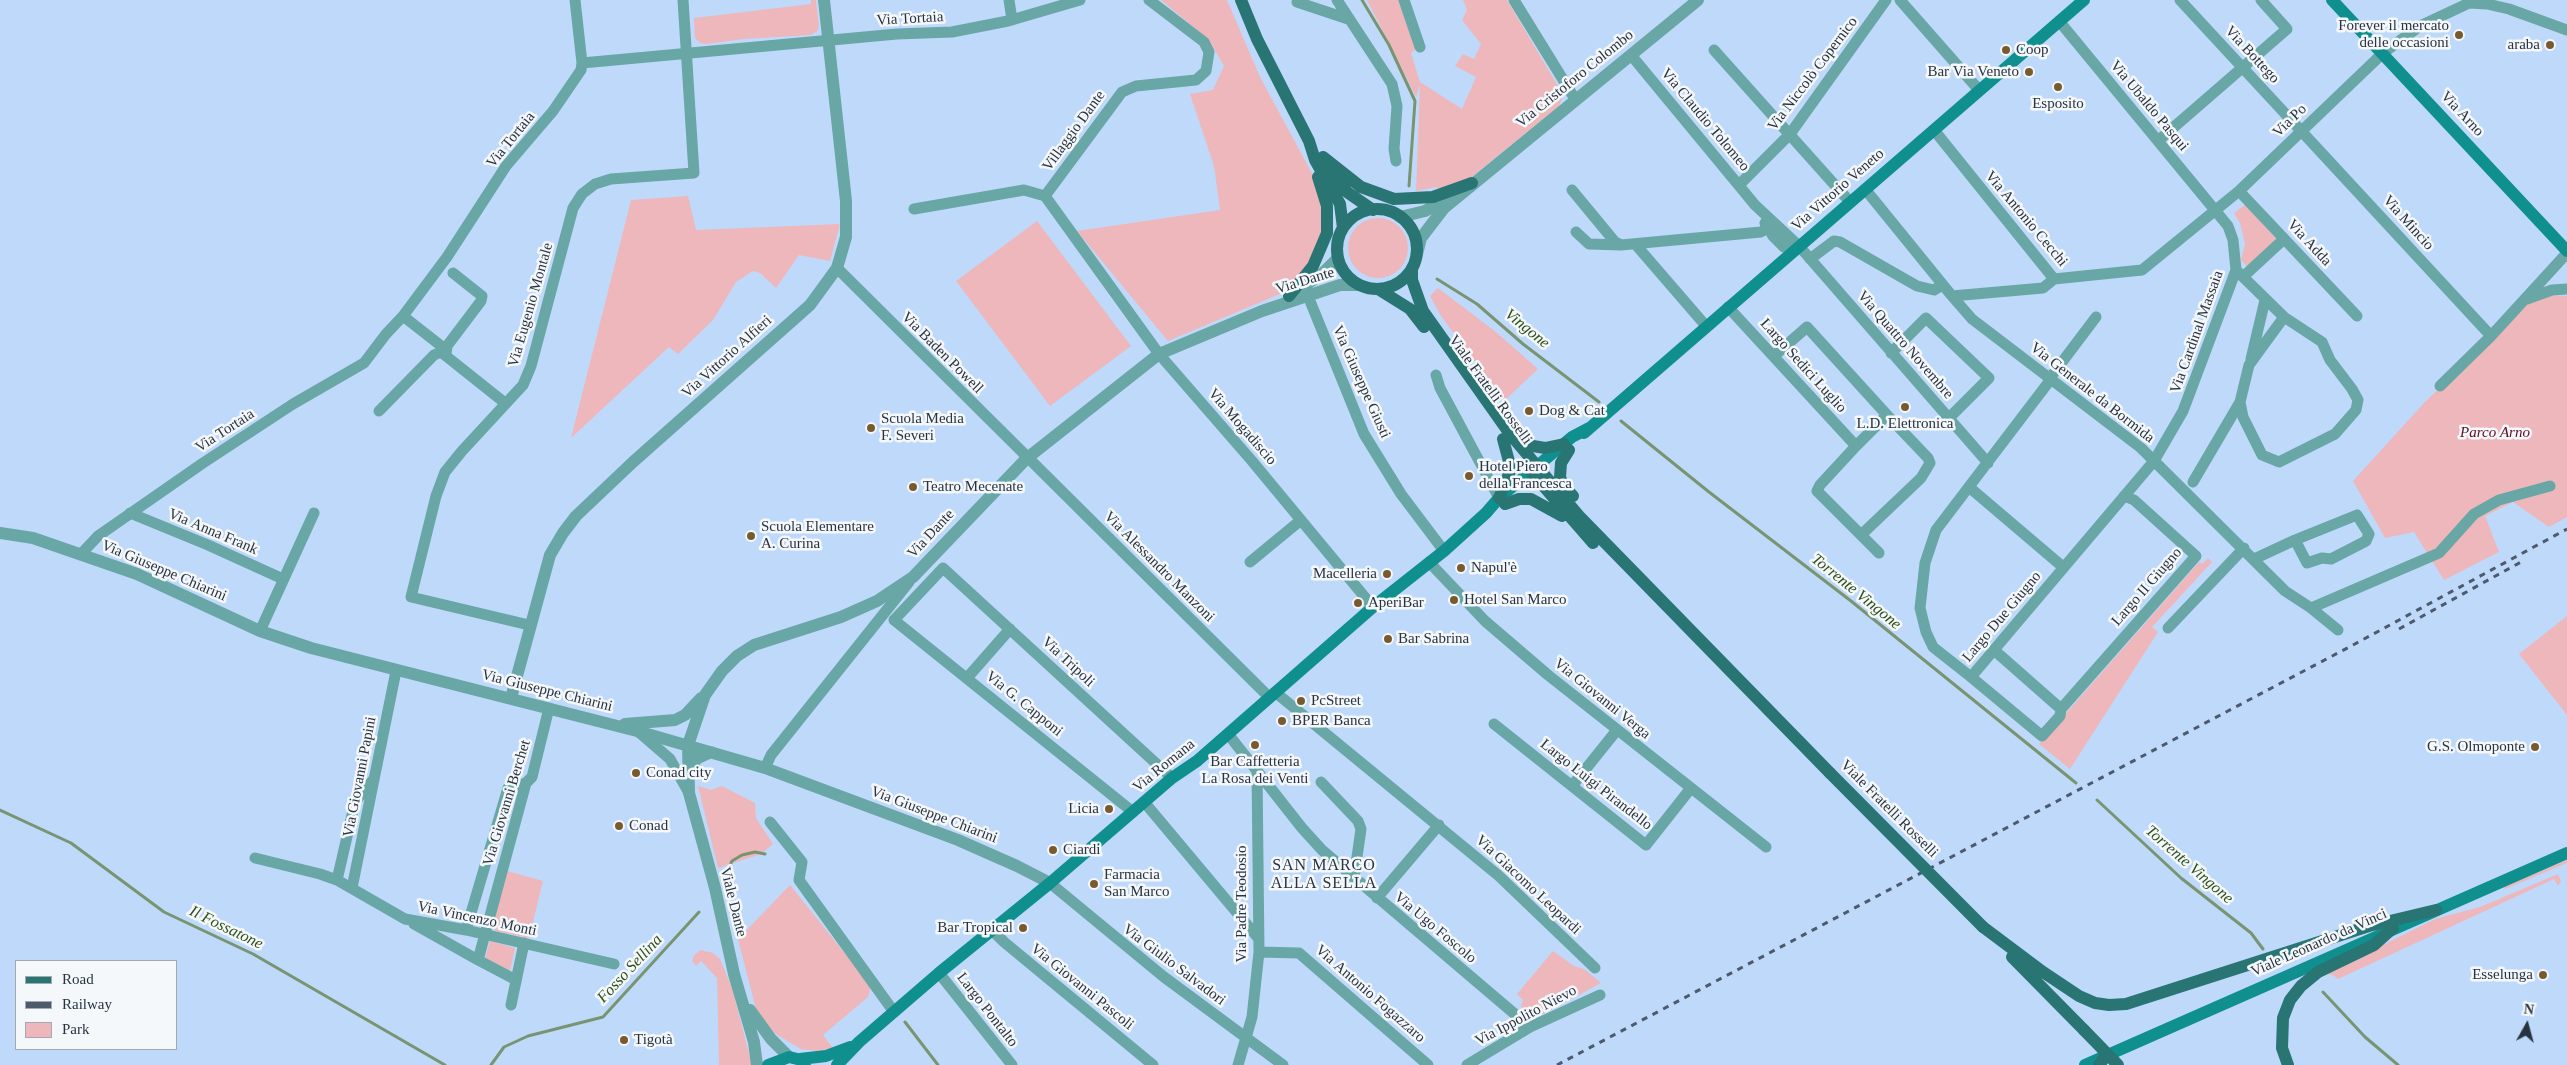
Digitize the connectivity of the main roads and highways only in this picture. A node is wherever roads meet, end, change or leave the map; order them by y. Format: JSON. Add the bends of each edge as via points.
{"nodes":[{"id":1,"x":1240,"y":0,"type":"edge"},
{"id":2,"x":2084,"y":0,"type":"edge"},
{"id":3,"x":2332,"y":0,"type":"edge"},
{"id":4,"x":1319,"y":158,"type":"junction"},
{"id":5,"x":1472,"y":183,"type":"road end"},
{"id":6,"x":1374,"y":210,"type":"junction"},
{"id":7,"x":1343,"y":228,"type":"junction"},
{"id":8,"x":2567,"y":252,"type":"edge"},
{"id":9,"x":1414,"y":263,"type":"junction"},
{"id":10,"x":1378,"y":289,"type":"junction"},
{"id":11,"x":1288,"y":296,"type":"road end"},
{"id":12,"x":1599,"y":418,"type":"joint"},
{"id":13,"x":1507,"y":436,"type":"junction"},
{"id":14,"x":1566,"y":447,"type":"junction"},
{"id":15,"x":1536,"y":472,"type":"junction"},
{"id":16,"x":1502,"y":501,"type":"junction"},
{"id":17,"x":1572,"y":522,"type":"junction"},
{"id":18,"x":1619,"y":558,"type":"junction"},
{"id":19,"x":1637,"y":576,"type":"junction"},
{"id":20,"x":2567,"y":853,"type":"edge"},
{"id":21,"x":2436,"y":910,"type":"junction"},
{"id":22,"x":1983,"y":927,"type":"junction"},
{"id":23,"x":2393,"y":928,"type":"junction"},
{"id":24,"x":859,"y":1042,"type":"junction"},
{"id":25,"x":794,"y":1058,"type":"junction"},
{"id":26,"x":2102,"y":1061,"type":"edge"},
{"id":27,"x":768,"y":1065,"type":"edge"},
{"id":28,"x":812,"y":1065,"type":"edge"},
{"id":29,"x":837,"y":1065,"type":"edge"},
{"id":30,"x":2086,"y":1065,"type":"edge"},
{"id":31,"x":2118,"y":1065,"type":"edge"},
{"id":32,"x":2288,"y":1065,"type":"edge"}],
"edges":[{"from":1,"to":4,"type":"main road"},
{"from":2,"to":12,"type":"main road","name":"Via Vittorio Veneto"},
{"from":3,"to":8,"type":"main road","name":"Via Arno"},
{"from":4,"to":5,"type":"main road","via":[[1361,187],[1394,199],[1433,197]]},
{"from":4,"to":6,"type":"main road","via":[[1342,187]]},
{"from":4,"to":7,"type":"main road","via":[[1340,204]]},
{"from":4,"to":11,"type":"main road","via":[[1327,206],[1327,233],[1313,266]]},
{"from":6,"to":7,"type":"main road","via":[[1356,215]]},
{"from":6,"to":9,"type":"main road","via":[[1400,217],[1414,235]]},
{"from":7,"to":10,"type":"main road","via":[[1337,247],[1338,258],[1349,278],[1358,285]]},
{"from":9,"to":10,"type":"main road","via":[[1398,284]]},
{"from":9,"to":13,"type":"main road","name":"Viale Fratelli Rosselli","via":[[1412,280],[1423,311]]},
{"from":10,"to":13,"type":"main road","name":"Viale Fratelli Rosselli","via":[[1402,303],[1418,318]]},
{"from":12,"to":14,"type":"main road","name":"Via Romana"},
{"from":13,"to":14,"type":"main road","via":[[1539,447]]},
{"from":13,"to":15,"type":"main road","name":"Viale Fratelli Rosselli"},
{"from":13,"to":16,"type":"main road","via":[[1511,469]]},
{"from":14,"to":15,"type":"main road","name":"Via Romana"},
{"from":14,"to":18,"type":"main road","via":[[1560,470],[1563,485],[1591,517]]},
{"from":15,"to":16,"type":"main road","name":"Via Romana"},
{"from":15,"to":17,"type":"main road","name":"Viale Fratelli Rosselli"},
{"from":15,"to":18,"type":"main road","name":"Viale Fratelli Rosselli"},
{"from":16,"to":17,"type":"main road","via":[[1531,499]]},
{"from":16,"to":24,"type":"main road","name":"Via Romana","via":[[1373,607],[1197,761],[1172,778]]},
{"from":17,"to":19,"type":"main road","name":"Viale Fratelli Rosselli","via":[[1599,549]]},
{"from":18,"to":19,"type":"main road","name":"Viale Fratelli Rosselli"},
{"from":19,"to":22,"type":"main road","name":"Viale Fratelli Rosselli","bridge":true},
{"from":20,"to":21,"type":"main road","name":"Viale Leonardo da Vinci"},
{"from":21,"to":22,"type":"main road","via":[[2369,926],[2126,1004],[2095,1003],[2080,996]]},
{"from":21,"to":23,"type":"main road","name":"Viale Leonardo da Vinci"},
{"from":22,"to":31,"type":"main road","name":"Viale Fratelli Rosselli","bridge":true},
{"from":23,"to":26,"type":"main road","name":"Viale Leonardo da Vinci"},
{"from":23,"to":32,"type":"main road","via":[[2374,945],[2318,972],[2300,986],[2283,1018],[2282,1048]]},
{"from":24,"to":25,"type":"main road","via":[[826,1056]]},
{"from":24,"to":29,"type":"main road"},
{"from":25,"to":27,"type":"main road","via":[[778,1059]]},
{"from":25,"to":28,"type":"main road"},
{"from":26,"to":30,"type":"main road","name":"Viale Leonardo da Vinci"}]}
